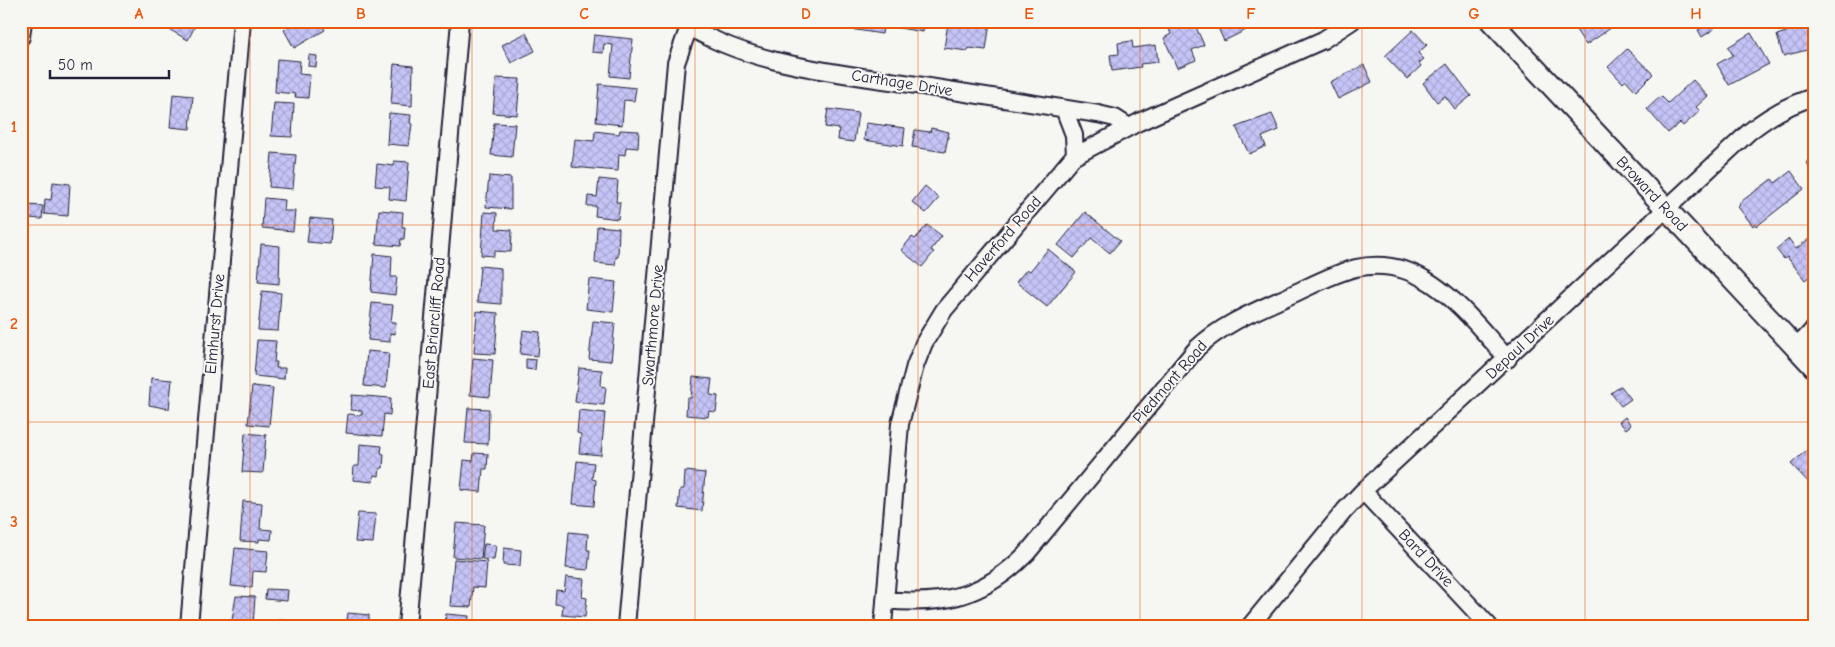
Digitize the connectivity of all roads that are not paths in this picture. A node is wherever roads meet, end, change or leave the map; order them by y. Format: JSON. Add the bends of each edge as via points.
{"nodes":[{"id":1,"x":23,"y":21,"type":"edge"},
{"id":2,"x":242,"y":21,"type":"edge"},
{"id":3,"x":460,"y":21,"type":"edge"},
{"id":4,"x":1352,"y":21,"type":"edge"},
{"id":5,"x":1491,"y":21,"type":"edge"},
{"id":6,"x":685,"y":24,"type":"edge"},
{"id":7,"x":21,"y":37,"type":"edge"},
{"id":8,"x":1814,"y":97,"type":"edge"},
{"id":9,"x":1064,"y":109,"type":"junction"},
{"id":10,"x":1130,"y":127,"type":"junction"},
{"id":11,"x":1075,"y":156,"type":"junction"},
{"id":12,"x":1667,"y":210,"type":"junction"},
{"id":13,"x":1814,"y":329,"type":"edge"},
{"id":14,"x":1796,"y":348,"type":"junction"},
{"id":15,"x":1508,"y":358,"type":"junction"},
{"id":16,"x":1814,"y":367,"type":"edge"},
{"id":17,"x":1364,"y":491,"type":"junction"},
{"id":18,"x":885,"y":600,"type":"junction"},
{"id":19,"x":189,"y":626,"type":"edge"},
{"id":20,"x":407,"y":626,"type":"edge"},
{"id":21,"x":626,"y":626,"type":"edge"},
{"id":22,"x":883,"y":626,"type":"edge"},
{"id":23,"x":1250,"y":626,"type":"edge"},
{"id":24,"x":1489,"y":626,"type":"edge"}],
"edges":[{"from":1,"to":7,"type":"street"},
{"from":2,"to":19,"type":"street","name":"Elmhurst Drive"},
{"from":3,"to":20,"type":"street","name":"East Briarcliff Road"},
{"from":4,"to":10,"type":"street","name":"Haverford Road","via":[[1314,44]]},
{"from":5,"to":12,"type":"main road","name":"Broward Road"},
{"from":6,"to":9,"type":"street","name":"Carthage Drive","via":[[726,45],[784,62]]},
{"from":6,"to":21,"type":"street","name":"Swarthmore Drive","via":[[676,63]]},
{"from":8,"to":12,"type":"street","name":"Depaul Drive","via":[[1769,116]]},
{"from":9,"to":10,"type":"street","name":"Carthage Drive","via":[[1114,118]]},
{"from":9,"to":11,"type":"street","via":[[1074,135]]},
{"from":10,"to":11,"type":"street","name":"Haverford Road"},
{"from":11,"to":18,"type":"street","name":"Haverford Road","via":[[962,287],[924,343],[906,394],[900,424]]},
{"from":12,"to":14,"type":"main road","name":"Broward Road"},
{"from":12,"to":15,"type":"street","name":"Depaul Drive"},
{"from":13,"to":14,"type":"street"},
{"from":14,"to":16,"type":"main road","name":"Broward Road"},
{"from":15,"to":17,"type":"street","name":"Depaul Drive"},
{"from":15,"to":18,"type":"street","name":"Piedmont Road","via":[[1445,292],[1417,273],[1385,265],[1343,272],[1235,320],[1197,348],[1008,572],[972,592],[951,599]]},
{"from":17,"to":23,"type":"street","name":"Depaul Drive"},
{"from":17,"to":24,"type":"street","name":"Bard Drive"},
{"from":18,"to":22,"type":"street","name":"Haverford Road"}]}
